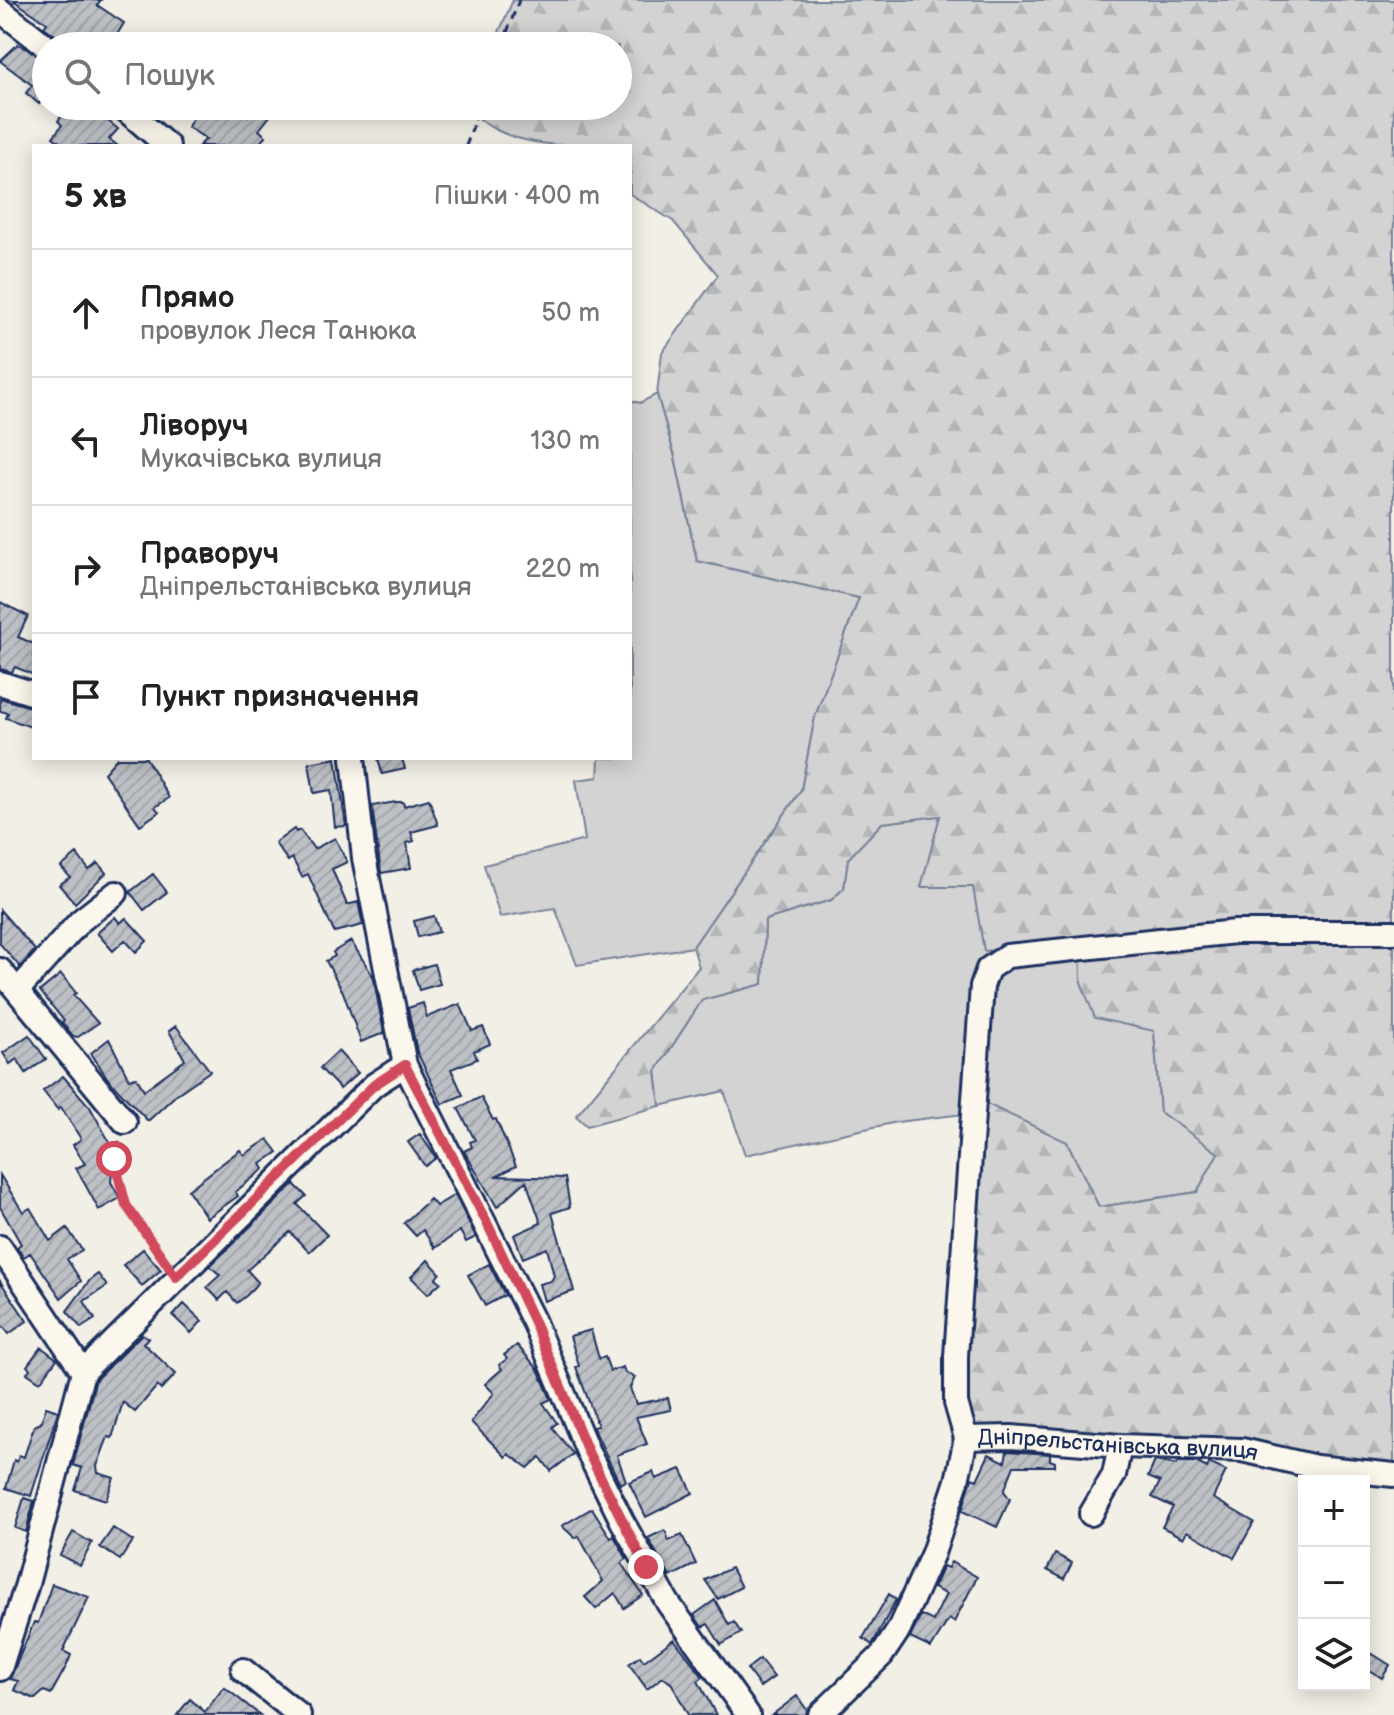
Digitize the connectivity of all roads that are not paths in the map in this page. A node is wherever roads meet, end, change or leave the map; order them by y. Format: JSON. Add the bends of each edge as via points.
{"nodes":[{"id":1,"x":0,"y":10,"type":"edge"},
{"id":2,"x":32,"y":35,"type":"edge"},
{"id":3,"x":137,"y":120,"type":"edge"},
{"id":4,"x":166,"y":144,"type":"edge"},
{"id":5,"x":0,"y":683,"type":"edge"},
{"id":6,"x":32,"y":693,"type":"edge"},
{"id":7,"x":353,"y":760,"type":"edge"},
{"id":8,"x":116,"y":893,"type":"dead end"},
{"id":9,"x":1394,"y":932,"type":"edge"},
{"id":10,"x":0,"y":970,"type":"edge"},
{"id":11,"x":18,"y":990,"type":"junction"},
{"id":12,"x":405,"y":1065,"type":"junction"},
{"id":13,"x":125,"y":1122,"type":"road end"},
{"id":14,"x":0,"y":1247,"type":"edge"},
{"id":15,"x":83,"y":1372,"type":"junction"},
{"id":16,"x":966,"y":1438,"type":"junction"},
{"id":17,"x":1120,"y":1446,"type":"junction"},
{"id":18,"x":1394,"y":1475,"type":"edge"},
{"id":19,"x":1091,"y":1514,"type":"dead end"},
{"id":20,"x":0,"y":1669,"type":"edge"},
{"id":21,"x":243,"y":1670,"type":"dead end"},
{"id":22,"x":299,"y":1715,"type":"edge"},
{"id":23,"x":748,"y":1715,"type":"edge"},
{"id":24,"x":820,"y":1715,"type":"edge"}],
"edges":[{"from":1,"to":2,"type":"street"},
{"from":3,"to":4,"type":"street"},
{"from":5,"to":6,"type":"street"},
{"from":7,"to":12,"type":"street","via":[[364,858]]},
{"from":8,"to":11,"type":"street","via":[[80,921]]},
{"from":9,"to":16,"type":"street","via":[[1235,932],[1007,956],[988,969],[982,986],[956,1356],[956,1403]]},
{"from":10,"to":11,"type":"street"},
{"from":11,"to":13,"type":"street"},
{"from":12,"to":15,"type":"street","via":[[374,1085]]},
{"from":12,"to":23,"type":"street","via":[[534,1322],[622,1521],[668,1603]]},
{"from":14,"to":15,"type":"street"},
{"from":15,"to":20,"type":"street"},
{"from":16,"to":17,"type":"street","name":"Дніпрельстанівська вулиця"},
{"from":16,"to":24,"type":"street","name":"Дніпрельстанівська вулиця","via":[[933,1553],[898,1631],[861,1679]]},
{"from":17,"to":18,"type":"street","name":"Дніпрельстанівська вулиця","via":[[1242,1450],[1316,1467]]},
{"from":17,"to":19,"type":"street","via":[[1114,1475]]},
{"from":21,"to":22,"type":"street"}]}
